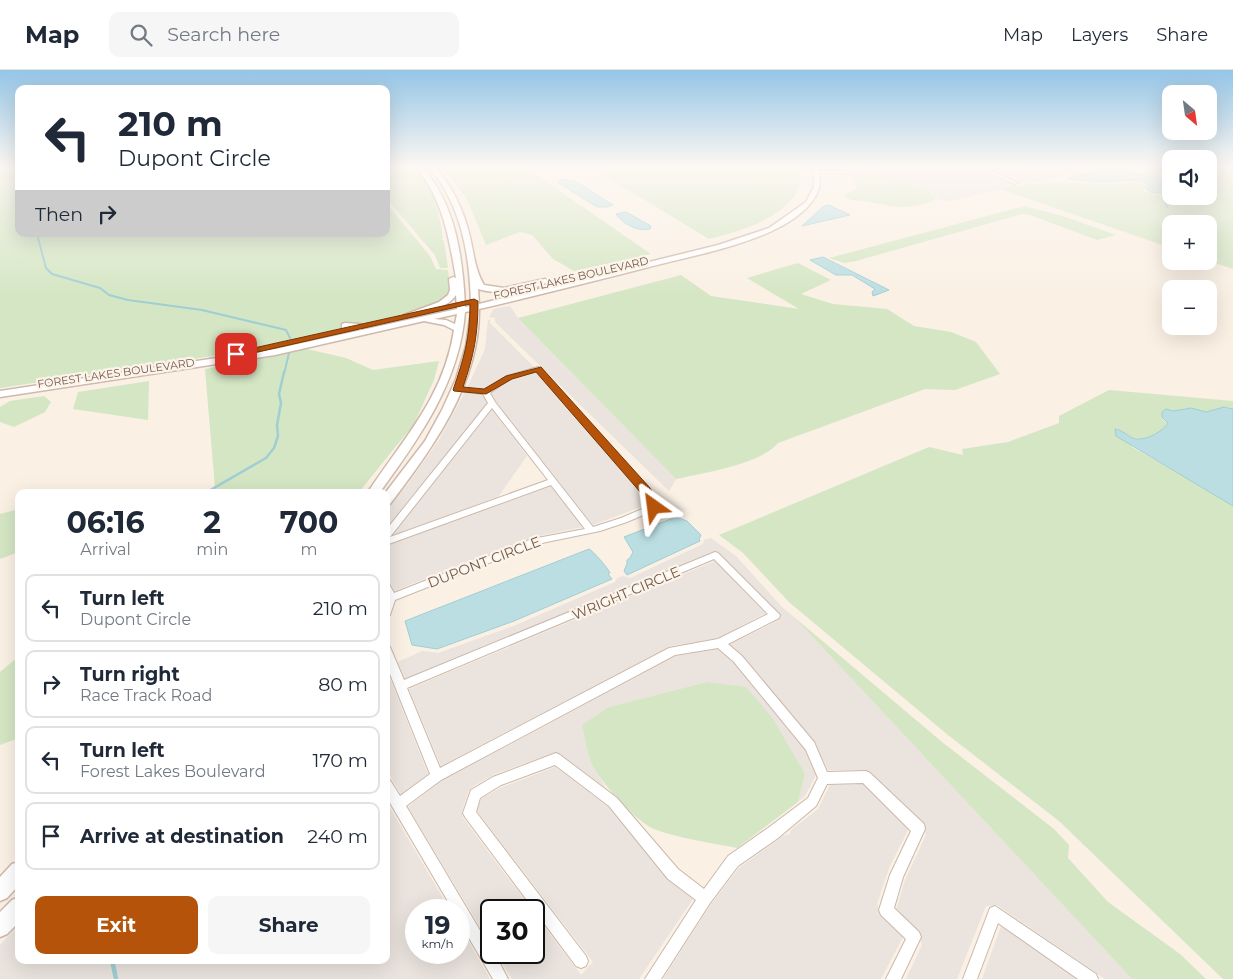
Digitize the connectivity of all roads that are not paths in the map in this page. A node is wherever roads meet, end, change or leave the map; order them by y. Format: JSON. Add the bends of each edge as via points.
{"nodes":[{"id":1,"x":458,"y":209,"type":"edge"},
{"id":2,"x":793,"y":209,"type":"edge"},
{"id":3,"x":801,"y":209,"type":"edge"},
{"id":4,"x":445,"y":211,"type":"joint"},
{"id":5,"x":453,"y":239,"type":"junction"},
{"id":6,"x":444,"y":240,"type":"dead end"},
{"id":7,"x":468,"y":242,"type":"junction"},
{"id":8,"x":645,"y":261,"type":"junction"},
{"id":9,"x":474,"y":275,"type":"junction"},
{"id":10,"x":474,"y":304,"type":"junction"},
{"id":11,"x":462,"y":307,"type":"junction"},
{"id":12,"x":405,"y":316,"type":"junction"},
{"id":13,"x":345,"y":328,"type":"junction"},
{"id":14,"x":358,"y":330,"type":"junction"},
{"id":15,"x":460,"y":330,"type":"junction"},
{"id":16,"x":328,"y":340,"type":"junction"},
{"id":17,"x":349,"y":342,"type":"dead end"},
{"id":18,"x":266,"y":354,"type":"junction"},
{"id":19,"x":0,"y":390,"type":"edge"},
{"id":20,"x":458,"y":390,"type":"junction"},
{"id":21,"x":486,"y":392,"type":"junction"},
{"id":22,"x":0,"y":394,"type":"edge"},
{"id":23,"x":492,"y":403,"type":"junction"},
{"id":24,"x":553,"y":482,"type":"junction"},
{"id":25,"x":376,"y":489,"type":"edge"},
{"id":26,"x":390,"y":496,"type":"edge"},
{"id":27,"x":591,"y":530,"type":"junction"},
{"id":28,"x":390,"y":531,"type":"edge"},
{"id":29,"x":390,"y":541,"type":"edge"},
{"id":30,"x":391,"y":598,"type":"edge"},
{"id":31,"x":720,"y":643,"type":"junction"},
{"id":32,"x":390,"y":660,"type":"edge"},
{"id":33,"x":401,"y":686,"type":"junction"},
{"id":34,"x":437,"y":776,"type":"junction"},
{"id":35,"x":824,"y":778,"type":"junction"},
{"id":36,"x":390,"y":791,"type":"edge"},
{"id":37,"x":398,"y":805,"type":"junction"},
{"id":38,"x":15,"y":875,"type":"edge"},
{"id":39,"x":0,"y":891,"type":"edge"},
{"id":40,"x":705,"y":898,"type":"junction"},
{"id":41,"x":15,"y":910,"type":"edge"},
{"id":42,"x":0,"y":927,"type":"edge"},
{"id":43,"x":581,"y":961,"type":"dead end"},
{"id":44,"x":501,"y":979,"type":"edge"},
{"id":45,"x":652,"y":979,"type":"edge"},
{"id":46,"x":893,"y":979,"type":"edge"},
{"id":47,"x":970,"y":979,"type":"edge"},
{"id":48,"x":1091,"y":979,"type":"edge"}],
"edges":[{"from":1,"to":7,"type":"main road"},
{"from":2,"to":8,"type":"main road","name":"FOREST LAKES BOULEVARD","via":[[778,221],[729,240]]},
{"from":3,"to":10,"type":"main road","name":"FOREST LAKES BOULEVARD","via":[[784,222],[755,236],[720,247]]},
{"from":4,"to":5,"type":"main road"},
{"from":4,"to":7,"type":"main road","via":[[452,214],[459,238]]},
{"from":5,"to":6,"type":"main road"},
{"from":5,"to":11,"type":"main road"},
{"from":5,"to":12,"type":"main road","via":[[450,250],[452,295],[440,304]]},
{"from":7,"to":9,"type":"main road"},
{"from":8,"to":9,"type":"main road","via":[[501,290],[483,288]]},
{"from":8,"to":10,"type":"main road","name":"FOREST LAKES BOULEVARD"},
{"from":9,"to":10,"type":"main road"},
{"from":10,"to":11,"type":"main road","name":"FOREST LAKES BOULEVARD"},
{"from":10,"to":20,"type":"main road","via":[[470,351]]},
{"from":11,"to":12,"type":"main road","name":"FOREST LAKES BOULEVARD"},
{"from":11,"to":14,"type":"main road","name":"FOREST LAKES BOULEVARD"},
{"from":11,"to":15,"type":"main road"},
{"from":12,"to":14,"type":"main road","name":"FOREST LAKES BOULEVARD"},
{"from":13,"to":14,"type":"main road","name":"FOREST LAKES BOULEVARD"},
{"from":13,"to":18,"type":"main road","via":[[337,335]]},
{"from":13,"to":19,"type":"main road","name":"FOREST LAKES BOULEVARD","via":[[221,357]]},
{"from":14,"to":15,"type":"main road","via":[[428,321],[446,323]]},
{"from":14,"to":16,"type":"main road","name":"FOREST LAKES BOULEVARD"},
{"from":15,"to":25,"type":"main road","via":[[450,369],[431,411]]},
{"from":16,"to":17,"type":"main road"},
{"from":16,"to":18,"type":"main road","name":"FOREST LAKES BOULEVARD"},
{"from":18,"to":22,"type":"main road"},
{"from":20,"to":21,"type":"street"},
{"from":20,"to":26,"type":"main road","via":[[423,453]]},
{"from":21,"to":23,"type":"street"},
{"from":21,"to":27,"type":"street","name":"DUPONT CIRCLE","via":[[509,377],[538,369],[646,491],[654,507]]},
{"from":23,"to":24,"type":"street"},
{"from":23,"to":28,"type":"street"},
{"from":24,"to":27,"type":"street"},
{"from":24,"to":29,"type":"street"},
{"from":27,"to":30,"type":"street","name":"DUPONT CIRCLE","via":[[535,541]]},
{"from":31,"to":33,"type":"street","name":"WRIGHT CIRCLE","via":[[775,615],[716,555]]},
{"from":31,"to":34,"type":"street","name":"WRIGHT CIRCLE","via":[[674,651]]},
{"from":31,"to":35,"type":"street","via":[[738,659],[810,746]]},
{"from":32,"to":33,"type":"street"},
{"from":33,"to":34,"type":"street"},
{"from":34,"to":37,"type":"street","name":"WRIGHT CIRCLE"},
{"from":35,"to":40,"type":"street","via":[[812,802],[733,861]]},
{"from":35,"to":46,"type":"street","via":[[866,777],[919,829],[897,875],[886,910],[914,937]]},
{"from":36,"to":37,"type":"street"},
{"from":37,"to":44,"type":"street"},
{"from":38,"to":39,"type":"main road"},
{"from":40,"to":43,"type":"street","via":[[673,874],[613,802],[556,760],[497,781],[475,794],[469,813]]},
{"from":40,"to":45,"type":"street"},
{"from":41,"to":42,"type":"main road"},
{"from":47,"to":48,"type":"street","via":[[995,913]]}]}
